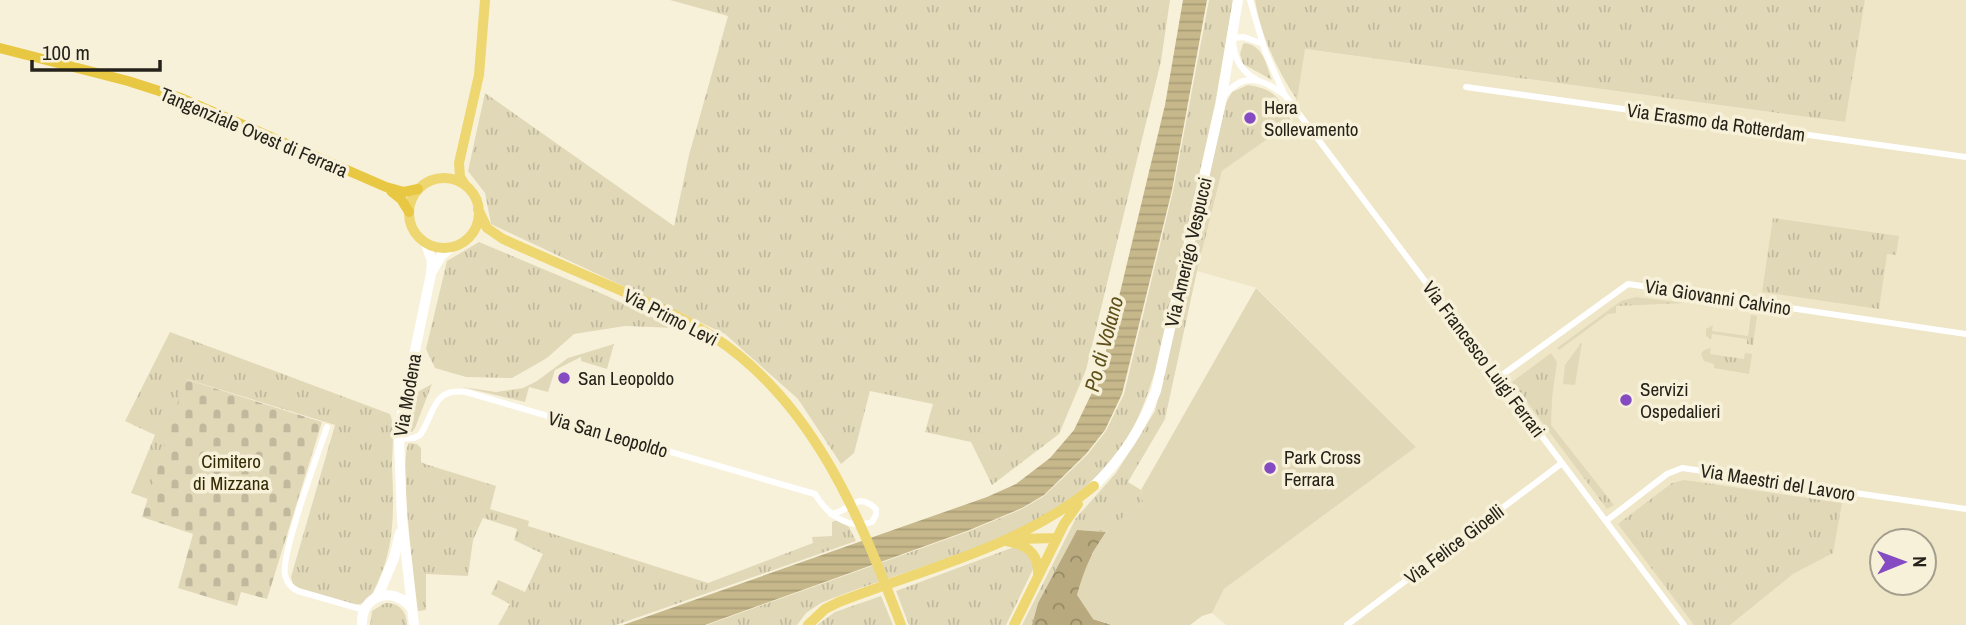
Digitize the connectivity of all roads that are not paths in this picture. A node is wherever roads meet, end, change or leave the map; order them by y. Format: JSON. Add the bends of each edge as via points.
{"nodes":[{"id":1,"x":485,"y":0,"type":"edge"},
{"id":2,"x":1238,"y":0,"type":"edge"},
{"id":3,"x":1250,"y":0,"type":"edge"},
{"id":4,"x":1233,"y":38,"type":"junction"},
{"id":5,"x":1262,"y":44,"type":"junction"},
{"id":6,"x":0,"y":48,"type":"edge"},
{"id":7,"x":1257,"y":80,"type":"junction"},
{"id":8,"x":1466,"y":87,"type":"dead end"},
{"id":9,"x":1284,"y":94,"type":"junction"},
{"id":10,"x":1221,"y":102,"type":"junction"},
{"id":11,"x":461,"y":147,"type":"junction"},
{"id":12,"x":1966,"y":157,"type":"edge"},
{"id":13,"x":440,"y":178,"type":"junction"},
{"id":14,"x":465,"y":185,"type":"junction"},
{"id":15,"x":386,"y":187,"type":"junction"},
{"id":16,"x":418,"y":189,"type":"junction"},
{"id":17,"x":478,"y":209,"type":"junction"},
{"id":18,"x":409,"y":212,"type":"junction"},
{"id":19,"x":469,"y":238,"type":"junction"},
{"id":20,"x":503,"y":239,"type":"junction"},
{"id":21,"x":426,"y":244,"type":"junction"},
{"id":22,"x":450,"y":248,"type":"junction"},
{"id":23,"x":431,"y":274,"type":"junction"},
{"id":24,"x":1966,"y":334,"type":"edge"},
{"id":25,"x":1497,"y":378,"type":"junction"},
{"id":26,"x":327,"y":427,"type":"dead end"},
{"id":27,"x":399,"y":439,"type":"junction"},
{"id":28,"x":1562,"y":463,"type":"junction"},
{"id":29,"x":1094,"y":486,"type":"junction"},
{"id":30,"x":1966,"y":509,"type":"edge"},
{"id":31,"x":831,"y":514,"type":"junction"},
{"id":32,"x":402,"y":519,"type":"junction"},
{"id":33,"x":1606,"y":521,"type":"junction"},
{"id":34,"x":1057,"y":538,"type":"junction"},
{"id":35,"x":1006,"y":541,"type":"junction"},
{"id":36,"x":1037,"y":578,"type":"junction"},
{"id":37,"x":378,"y":596,"type":"junction"},
{"id":38,"x":412,"y":609,"type":"junction"},
{"id":39,"x":364,"y":610,"type":"junction"},
{"id":40,"x":1015,"y":624,"type":"edge"},
{"id":41,"x":362,"y":625,"type":"edge"},
{"id":42,"x":414,"y":625,"type":"edge"},
{"id":43,"x":808,"y":625,"type":"edge"},
{"id":44,"x":901,"y":625,"type":"edge"},
{"id":45,"x":1347,"y":625,"type":"edge"},
{"id":46,"x":1684,"y":625,"type":"edge"}],
"edges":[{"from":1,"to":11,"type":"main road","via":[[479,75]]},
{"from":2,"to":4,"type":"main road","name":"Via Amerigo Vespucci"},
{"from":3,"to":5,"type":"street","name":"Via Francesco Luigi Ferrari"},
{"from":4,"to":5,"type":"street"},
{"from":4,"to":7,"type":"street","name":"Via Francesco Luigi Ferrari","via":[[1239,64]]},
{"from":4,"to":10,"type":"main road","name":"Via Amerigo Vespucci"},
{"from":5,"to":9,"type":"street","name":"Via Francesco Luigi Ferrari"},
{"from":6,"to":15,"type":"highway","name":"Tangenziale Ovest di Ferrara","via":[[189,101]]},
{"from":7,"to":9,"type":"street","name":"Via Francesco Luigi Ferrari"},
{"from":7,"to":10,"type":"street","via":[[1232,87]]},
{"from":8,"to":12,"type":"street","name":"Via Erasmo da Rotterdam"},
{"from":9,"to":25,"type":"street","name":"Via Francesco Luigi Ferrari"},
{"from":10,"to":29,"type":"main road","name":"Via Amerigo Vespucci","via":[[1156,391],[1133,440]]},
{"from":11,"to":13,"type":"main road","via":[[453,167]]},
{"from":11,"to":14,"type":"main road","via":[[459,171]]},
{"from":13,"to":14,"type":"main road"},
{"from":13,"to":16,"type":"main road"},
{"from":14,"to":17,"type":"main road"},
{"from":15,"to":16,"type":"highway","via":[[404,192]]},
{"from":15,"to":18,"type":"highway"},
{"from":16,"to":18,"type":"main road"},
{"from":17,"to":19,"type":"main road"},
{"from":17,"to":20,"type":"main road","via":[[487,228]]},
{"from":18,"to":21,"type":"main road","via":[[412,229]]},
{"from":19,"to":20,"type":"main road","via":[[483,234]]},
{"from":19,"to":22,"type":"main road"},
{"from":20,"to":44,"type":"main road","name":"Via Primo Levi","via":[[682,318],[765,379],[822,451]]},
{"from":21,"to":22,"type":"main road"},
{"from":21,"to":23,"type":"main road","name":"Via Modena"},
{"from":22,"to":23,"type":"main road","name":"Via Modena"},
{"from":23,"to":27,"type":"main road","name":"Via Modena"},
{"from":24,"to":25,"type":"street","name":"Via Giovanni Calvino","via":[[1628,284]]},
{"from":25,"to":28,"type":"street","name":"Via Francesco Luigi Ferrari"},
{"from":26,"to":39,"type":"street","via":[[289,547],[285,575],[298,591]]},
{"from":27,"to":31,"type":"street","name":"Via San Leopoldo","via":[[420,435],[441,396],[466,392],[814,494]]},
{"from":27,"to":32,"type":"main road","name":"Via Modena"},
{"from":28,"to":33,"type":"street","name":"Via Francesco Luigi Ferrari"},
{"from":28,"to":45,"type":"street","name":"Via Felice Gioelli"},
{"from":29,"to":34,"type":"main road"},
{"from":29,"to":35,"type":"main road","via":[[1073,504]]},
{"from":30,"to":33,"type":"street","name":"Via Maestri del Lavoro","via":[[1682,468],[1667,474]]},
{"from":31,"to":31,"type":"street","name":"Via San Leopoldo","via":[[848,523],[864,524],[872,522],[876,509],[861,501]]},
{"from":32,"to":37,"type":"main road","name":"Via Modena","via":[[394,558]]},
{"from":32,"to":38,"type":"main road","name":"Via Modena"},
{"from":33,"to":46,"type":"street","name":"Via Francesco Luigi Ferrari"},
{"from":34,"to":35,"type":"main road"},
{"from":34,"to":36,"type":"main road"},
{"from":35,"to":36,"type":"main road","via":[[1031,550],[1038,564]]},
{"from":35,"to":43,"type":"main road","via":[[839,602],[825,608]]},
{"from":36,"to":40,"type":"main road"},
{"from":37,"to":38,"type":"main road","via":[[397,596]]},
{"from":37,"to":39,"type":"main road","name":"Via Modena"},
{"from":38,"to":42,"type":"main road","name":"Via Modena"},
{"from":39,"to":41,"type":"main road"}]}
